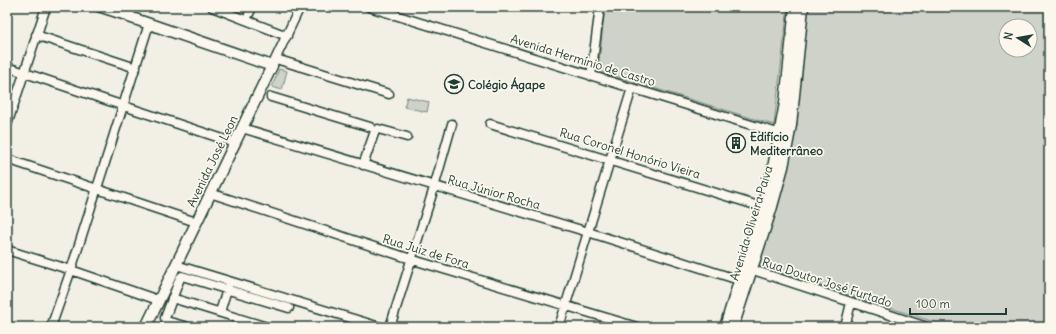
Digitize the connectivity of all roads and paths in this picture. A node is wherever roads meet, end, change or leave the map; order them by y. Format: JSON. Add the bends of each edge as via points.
{"nodes":[{"id":1,"x":46,"y":7,"type":"edge"},
{"id":2,"x":98,"y":7,"type":"edge"},
{"id":3,"x":212,"y":7,"type":"edge"},
{"id":4,"x":300,"y":7,"type":"edge"},
{"id":5,"x":369,"y":7,"type":"edge"},
{"id":6,"x":600,"y":7,"type":"edge"},
{"id":7,"x":794,"y":7,"type":"edge"},
{"id":8,"x":803,"y":7,"type":"edge"},
{"id":9,"x":394,"y":11,"type":"edge"},
{"id":10,"x":129,"y":12,"type":"edge"},
{"id":11,"x":149,"y":24,"type":"junction"},
{"id":12,"x":36,"y":35,"type":"junction"},
{"id":13,"x":287,"y":36,"type":"junction"},
{"id":14,"x":274,"y":63,"type":"junction"},
{"id":15,"x":7,"y":67,"type":"edge"},
{"id":16,"x":136,"y":68,"type":"junction"},
{"id":17,"x":24,"y":73,"type":"junction"},
{"id":18,"x":591,"y":76,"type":"junction"},
{"id":19,"x":632,"y":88,"type":"junction"},
{"id":20,"x":389,"y":94,"type":"dead end"},
{"id":21,"x":265,"y":95,"type":"junction"},
{"id":22,"x":123,"y":106,"type":"junction"},
{"id":23,"x":452,"y":124,"type":"dead end"},
{"id":24,"x":490,"y":124,"type":"dead end"},
{"id":25,"x":7,"y":125,"type":"edge"},
{"id":26,"x":370,"y":127,"type":"dead end"},
{"id":27,"x":242,"y":128,"type":"junction"},
{"id":28,"x":784,"y":135,"type":"junction"},
{"id":29,"x":407,"y":137,"type":"dead end"},
{"id":30,"x":235,"y":143,"type":"junction"},
{"id":31,"x":7,"y":158,"type":"edge"},
{"id":32,"x":610,"y":160,"type":"junction"},
{"id":33,"x":364,"y":165,"type":"junction"},
{"id":34,"x":434,"y":187,"type":"junction"},
{"id":35,"x":97,"y":189,"type":"junction"},
{"id":36,"x":210,"y":193,"type":"junction"},
{"id":37,"x":762,"y":207,"type":"junction"},
{"id":38,"x":196,"y":222,"type":"junction"},
{"id":39,"x":588,"y":232,"type":"junction"},
{"id":40,"x":7,"y":250,"type":"edge"},
{"id":41,"x":412,"y":259,"type":"junction"},
{"id":42,"x":176,"y":265,"type":"junction"},
{"id":43,"x":747,"y":268,"type":"junction"},
{"id":44,"x":71,"y":270,"type":"junction"},
{"id":45,"x":738,"y":280,"type":"junction"},
{"id":46,"x":230,"y":281,"type":"junction"},
{"id":47,"x":227,"y":290,"type":"junction"},
{"id":48,"x":172,"y":298,"type":"junction"},
{"id":49,"x":158,"y":300,"type":"junction"},
{"id":50,"x":851,"y":303,"type":"junction"},
{"id":51,"x":566,"y":306,"type":"junction"},
{"id":52,"x":289,"y":308,"type":"dead end"},
{"id":53,"x":220,"y":312,"type":"junction"},
{"id":54,"x":238,"y":318,"type":"junction"},
{"id":55,"x":51,"y":327,"type":"edge"},
{"id":56,"x":146,"y":327,"type":"edge"},
{"id":57,"x":188,"y":327,"type":"edge"},
{"id":58,"x":235,"y":327,"type":"edge"},
{"id":59,"x":267,"y":327,"type":"edge"},
{"id":60,"x":380,"y":327,"type":"edge"},
{"id":61,"x":390,"y":327,"type":"edge"},
{"id":62,"x":559,"y":327,"type":"edge"},
{"id":63,"x":637,"y":327,"type":"edge"},
{"id":64,"x":725,"y":327,"type":"edge"},
{"id":65,"x":733,"y":327,"type":"edge"},
{"id":66,"x":845,"y":327,"type":"edge"},
{"id":67,"x":927,"y":327,"type":"edge"}],
"edges":[{"from":1,"to":12,"type":"street"},
{"from":2,"to":10,"type":"street"},
{"from":3,"to":13,"type":"street"},
{"from":4,"to":13,"type":"street","name":"Avenida José Leon"},
{"from":5,"to":9,"type":"street","name":"Avenida Hermínio de Castro"},
{"from":6,"to":18,"type":"street"},
{"from":7,"to":28,"type":"main road","name":"Avenida Oliveira Paiva"},
{"from":8,"to":28,"type":"main road","name":"Avenida Oliveira Paiva"},
{"from":9,"to":18,"type":"street","name":"Avenida Hermínio de Castro"},
{"from":10,"to":11,"type":"main road"},
{"from":11,"to":14,"type":"main road"},
{"from":11,"to":16,"type":"street"},
{"from":12,"to":16,"type":"street"},
{"from":12,"to":17,"type":"street"},
{"from":13,"to":14,"type":"street","name":"Avenida José Leon"},
{"from":14,"to":20,"type":"street"},
{"from":14,"to":21,"type":"main road","name":"Avenida José Leon"},
{"from":15,"to":17,"type":"street"},
{"from":16,"to":22,"type":"street"},
{"from":17,"to":22,"type":"street"},
{"from":17,"to":25,"type":"street"},
{"from":18,"to":19,"type":"street","name":"Avenida Hermínio de Castro"},
{"from":19,"to":28,"type":"street","name":"Avenida Hermínio de Castro"},
{"from":19,"to":32,"type":"street"},
{"from":21,"to":26,"type":"street"},
{"from":21,"to":27,"type":"main road","name":"Avenida José Leon"},
{"from":22,"to":30,"type":"street"},
{"from":22,"to":35,"type":"street"},
{"from":23,"to":34,"type":"street"},
{"from":24,"to":32,"type":"street","name":"Rua Coronel Honório Vieira"},
{"from":27,"to":30,"type":"main road","name":"Avenida José Leon"},
{"from":27,"to":33,"type":"street","name":"Rua Júnior Rocha"},
{"from":28,"to":37,"type":"main road","name":"Avenida Oliveira Paiva"},
{"from":28,"to":43,"type":"main road","name":"Avenida Oliveira Paiva","via":[[780,179]]},
{"from":29,"to":33,"type":"street","via":[[378,129],[375,131]]},
{"from":30,"to":36,"type":"main road","name":"Avenida José Leon"},
{"from":31,"to":35,"type":"street"},
{"from":32,"to":37,"type":"street","name":"Rua Coronel Honório Vieira"},
{"from":32,"to":39,"type":"street"},
{"from":33,"to":34,"type":"street","name":"Rua Júnior Rocha"},
{"from":34,"to":39,"type":"street","name":"Rua Júnior Rocha"},
{"from":34,"to":41,"type":"street"},
{"from":35,"to":38,"type":"street"},
{"from":35,"to":44,"type":"street"},
{"from":36,"to":38,"type":"main road","name":"Avenida José Leon"},
{"from":36,"to":41,"type":"street","name":"Rua Juiz de Fora"},
{"from":37,"to":43,"type":"main road","name":"Avenida Oliveira Paiva"},
{"from":38,"to":42,"type":"main road","name":"Avenida José Leon"},
{"from":39,"to":45,"type":"street","name":"Rua Júnior Rocha"},
{"from":39,"to":51,"type":"street"},
{"from":40,"to":44,"type":"street"},
{"from":41,"to":51,"type":"street","name":"Rua Juiz de Fora"},
{"from":41,"to":61,"type":"street"},
{"from":42,"to":46,"type":"street"},
{"from":42,"to":49,"type":"main road","name":"Avenida José Leon"},
{"from":43,"to":45,"type":"main road","name":"Avenida Oliveira Paiva"},
{"from":43,"to":50,"type":"street","name":"Rua Doutor José Furtado"},
{"from":43,"to":65,"type":"main road","name":"Avenida Oliveira Paiva"},
{"from":44,"to":49,"type":"street"},
{"from":44,"to":55,"type":"street"},
{"from":45,"to":64,"type":"main road","name":"Avenida Oliveira Paiva"},
{"from":46,"to":47,"type":"street"},
{"from":46,"to":60,"type":"street"},
{"from":47,"to":48,"type":"street","via":[[182,276]]},
{"from":47,"to":52,"type":"street"},
{"from":47,"to":53,"type":"street"},
{"from":48,"to":53,"type":"street"},
{"from":48,"to":57,"type":"street","via":[[165,319]]},
{"from":49,"to":56,"type":"main road","name":"Avenida José Leon"},
{"from":50,"to":66,"type":"street"},
{"from":50,"to":67,"type":"street","name":"Rua Doutor José Furtado"},
{"from":51,"to":62,"type":"street"},
{"from":51,"to":63,"type":"street","name":"Rua Juiz de Fora"},
{"from":53,"to":54,"type":"street"},
{"from":54,"to":58,"type":"street"},
{"from":54,"to":59,"type":"street"}]}
